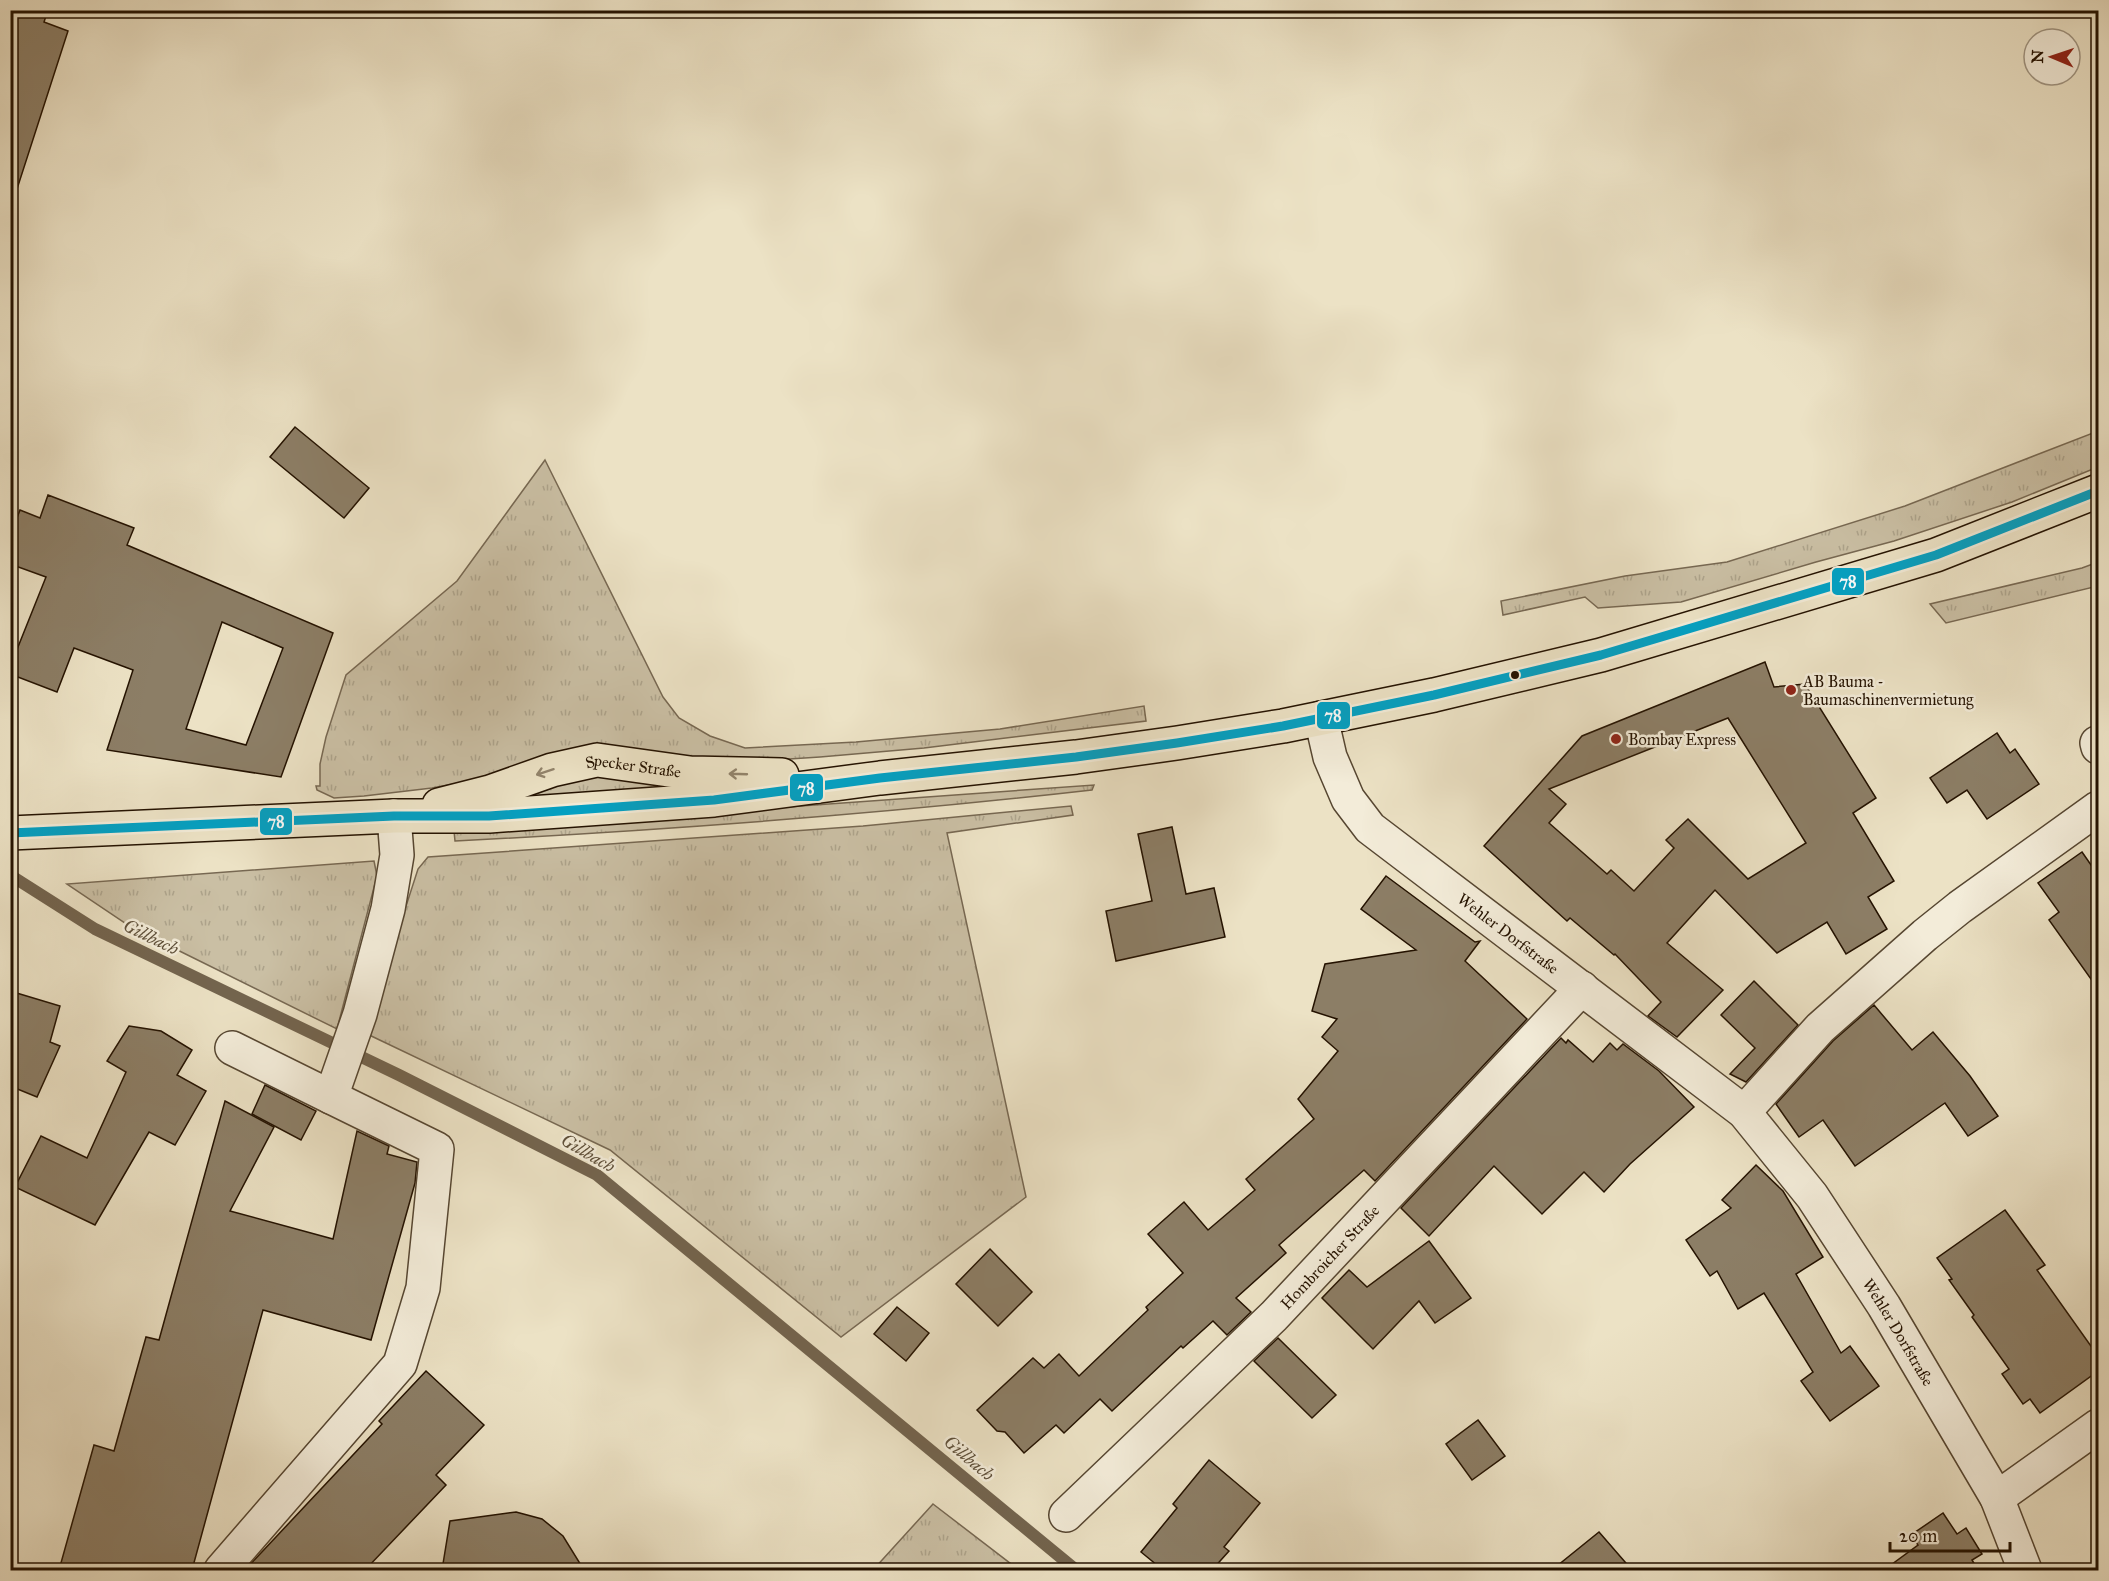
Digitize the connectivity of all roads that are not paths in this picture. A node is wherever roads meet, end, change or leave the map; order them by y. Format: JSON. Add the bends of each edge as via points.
{"nodes":[{"id":1,"x":2098,"y":491,"type":"edge"},
{"id":2,"x":1321,"y":718,"type":"junction"},
{"id":3,"x":880,"y":778,"type":"junction"},
{"id":4,"x":2098,"y":808,"type":"edge"},
{"id":5,"x":394,"y":816,"type":"junction"},
{"id":6,"x":10,"y":833,"type":"edge"},
{"id":7,"x":1582,"y":988,"type":"junction"},
{"id":8,"x":232,"y":1048,"type":"dead end"},
{"id":9,"x":333,"y":1090,"type":"junction"},
{"id":10,"x":1744,"y":1112,"type":"junction"},
{"id":11,"x":2098,"y":1426,"type":"edge"},
{"id":12,"x":1997,"y":1498,"type":"junction"},
{"id":13,"x":1066,"y":1515,"type":"dead end"},
{"id":14,"x":221,"y":1570,"type":"edge"},
{"id":15,"x":2025,"y":1570,"type":"edge"}],
"edges":[{"from":1,"to":2,"type":"main road","name":"Specker Straße","via":[[1936,555],[1685,631],[1511,677]]},
{"from":2,"to":3,"type":"main road","name":"Specker Straße","via":[[1076,757]]},
{"from":2,"to":7,"type":"street","name":"Wehler Dorfstraße","via":[[1330,757],[1348,799],[1370,828]]},
{"from":3,"to":5,"type":"main road","name":"Specker Straße","via":[[714,800],[489,816]]},
{"from":3,"to":5,"type":"main road","name":"Specker Straße","one_way":true,"via":[[690,772],[597,760]]},
{"from":4,"to":10,"type":"street","via":[[1925,935],[1820,1028]]},
{"from":5,"to":6,"type":"main road","name":"Specker Straße"},
{"from":5,"to":9,"type":"street","via":[[397,855],[388,909],[360,1014]]},
{"from":7,"to":10,"type":"street","name":"Wehler Dorfstraße"},
{"from":7,"to":13,"type":"street","name":"Hombroicher Straße","via":[[1274,1316]]},
{"from":8,"to":9,"type":"street"},
{"from":9,"to":14,"type":"street","via":[[437,1149],[423,1287],[400,1364]]},
{"from":10,"to":12,"type":"street","name":"Wehler Dorfstraße","via":[[1812,1196],[1848,1249]]},
{"from":11,"to":12,"type":"street"},
{"from":12,"to":15,"type":"street","name":"Wehler Dorfstraße"}]}
